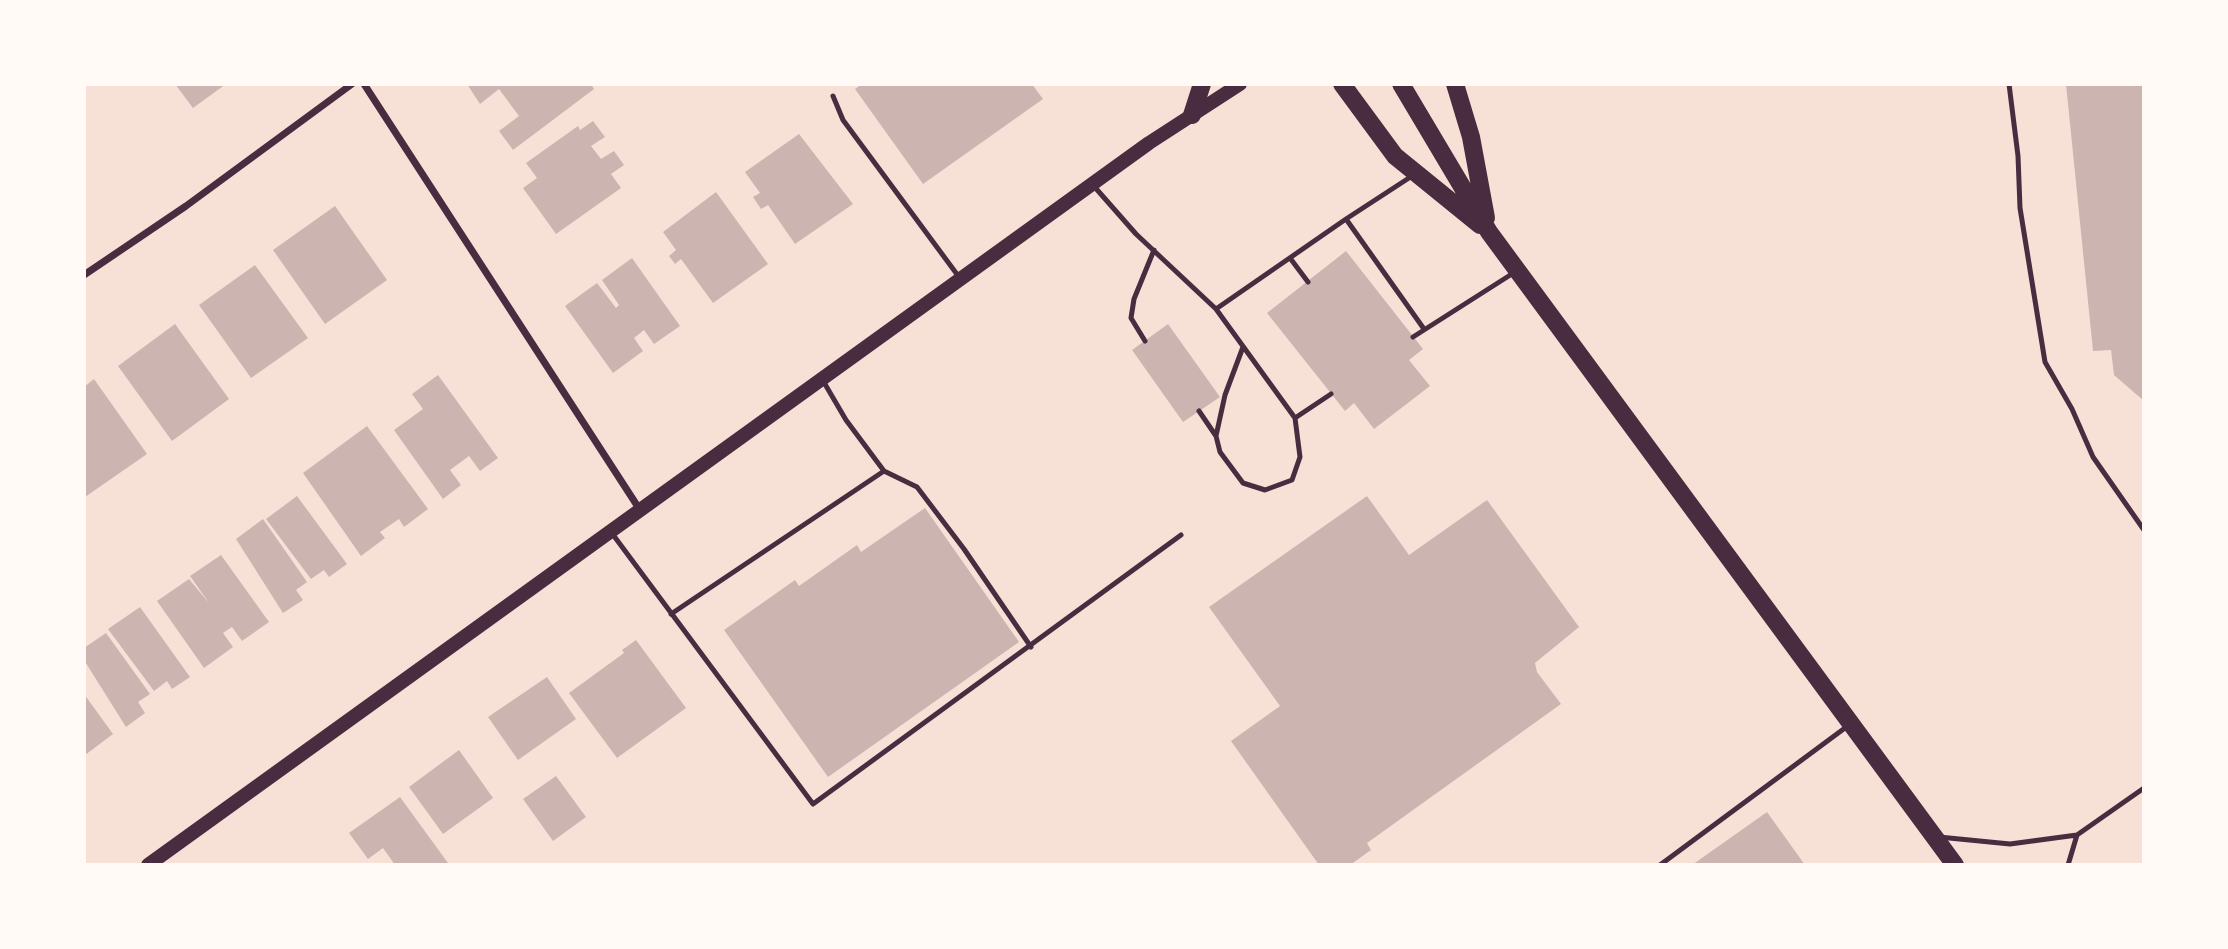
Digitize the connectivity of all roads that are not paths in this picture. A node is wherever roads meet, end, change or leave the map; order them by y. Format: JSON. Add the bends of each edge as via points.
{"nodes":[{"id":1,"x":352,"y":84,"type":"edge"},
{"id":2,"x":364,"y":84,"type":"edge"},
{"id":3,"x":1202,"y":84,"type":"edge"},
{"id":4,"x":1240,"y":84,"type":"edge"},
{"id":5,"x":1342,"y":84,"type":"edge"},
{"id":6,"x":1401,"y":84,"type":"edge"},
{"id":7,"x":1455,"y":84,"type":"edge"},
{"id":8,"x":2009,"y":84,"type":"edge"},
{"id":9,"x":833,"y":96,"type":"dead end"},
{"id":10,"x":1192,"y":115,"type":"junction"},
{"id":11,"x":1417,"y":173,"type":"junction"},
{"id":12,"x":1092,"y":184,"type":"junction"},
{"id":13,"x":1346,"y":219,"type":"junction"},
{"id":14,"x":1489,"y":232,"type":"junction"},
{"id":15,"x":1154,"y":250,"type":"junction"},
{"id":16,"x":1290,"y":258,"type":"junction"},
{"id":17,"x":1517,"y":271,"type":"junction"},
{"id":18,"x":84,"y":275,"type":"edge"},
{"id":19,"x":961,"y":279,"type":"junction"},
{"id":20,"x":1308,"y":282,"type":"dead end"},
{"id":21,"x":1216,"y":309,"type":"junction"},
{"id":22,"x":1424,"y":329,"type":"junction"},
{"id":23,"x":1413,"y":337,"type":"dead end"},
{"id":24,"x":1145,"y":341,"type":"dead end"},
{"id":25,"x":1243,"y":347,"type":"junction"},
{"id":26,"x":822,"y":379,"type":"junction"},
{"id":27,"x":1331,"y":394,"type":"dead end"},
{"id":28,"x":1199,"y":411,"type":"dead end"},
{"id":29,"x":1295,"y":418,"type":"junction"},
{"id":30,"x":1216,"y":436,"type":"junction"},
{"id":31,"x":884,"y":471,"type":"junction"},
{"id":32,"x":640,"y":510,"type":"junction"},
{"id":33,"x":2144,"y":530,"type":"edge"},
{"id":34,"x":611,"y":531,"type":"junction"},
{"id":35,"x":1181,"y":535,"type":"dead end"},
{"id":36,"x":671,"y":614,"type":"junction"},
{"id":37,"x":1031,"y":647,"type":"junction"},
{"id":38,"x":1852,"y":723,"type":"junction"},
{"id":39,"x":2144,"y":788,"type":"edge"},
{"id":40,"x":2077,"y":835,"type":"junction"},
{"id":41,"x":1936,"y":836,"type":"junction"},
{"id":42,"x":148,"y":865,"type":"edge"},
{"id":43,"x":1660,"y":865,"type":"edge"},
{"id":44,"x":1955,"y":865,"type":"edge"},
{"id":45,"x":2068,"y":865,"type":"edge"}],
"edges":[{"from":1,"to":18,"type":"street"},
{"from":2,"to":32,"type":"street"},
{"from":3,"to":10,"type":"main road"},
{"from":4,"to":10,"type":"main road"},
{"from":5,"to":11,"type":"main road","via":[[1395,156]]},
{"from":6,"to":14,"type":"main road"},
{"from":7,"to":14,"type":"main road","via":[[1471,137]]},
{"from":8,"to":33,"type":"lane","via":[[2020,208],[2045,362],[2093,457]]},
{"from":9,"to":19,"type":"lane","via":[[843,120]]},
{"from":10,"to":12,"type":"main road"},
{"from":11,"to":13,"type":"lane"},
{"from":11,"to":14,"type":"main road"},
{"from":12,"to":15,"type":"lane"},
{"from":12,"to":19,"type":"main road"},
{"from":13,"to":16,"type":"lane"},
{"from":13,"to":22,"type":"lane"},
{"from":14,"to":17,"type":"main road"},
{"from":15,"to":21,"type":"lane"},
{"from":15,"to":24,"type":"lane","via":[[1133,299],[1131,318]]},
{"from":16,"to":20,"type":"lane"},
{"from":16,"to":21,"type":"lane"},
{"from":17,"to":22,"type":"lane"},
{"from":17,"to":38,"type":"main road"},
{"from":19,"to":26,"type":"main road"},
{"from":21,"to":25,"type":"lane"},
{"from":22,"to":23,"type":"lane"},
{"from":25,"to":29,"type":"lane"},
{"from":25,"to":30,"type":"lane","via":[[1224,394]]},
{"from":26,"to":31,"type":"lane"},
{"from":26,"to":32,"type":"main road"},
{"from":27,"to":29,"type":"lane"},
{"from":28,"to":30,"type":"lane"},
{"from":29,"to":30,"type":"lane","via":[[1300,457],[1292,480],[1265,491],[1243,483],[1220,452]]},
{"from":31,"to":36,"type":"lane"},
{"from":31,"to":37,"type":"lane","via":[[917,487]]},
{"from":32,"to":34,"type":"main road"},
{"from":34,"to":36,"type":"lane"},
{"from":34,"to":42,"type":"main road"},
{"from":35,"to":37,"type":"lane"},
{"from":36,"to":37,"type":"lane","via":[[813,804]]},
{"from":38,"to":41,"type":"main road"},
{"from":38,"to":43,"type":"lane"},
{"from":39,"to":40,"type":"lane"},
{"from":40,"to":41,"type":"lane","via":[[2010,844]]},
{"from":40,"to":45,"type":"lane"},
{"from":41,"to":44,"type":"main road"}]}
